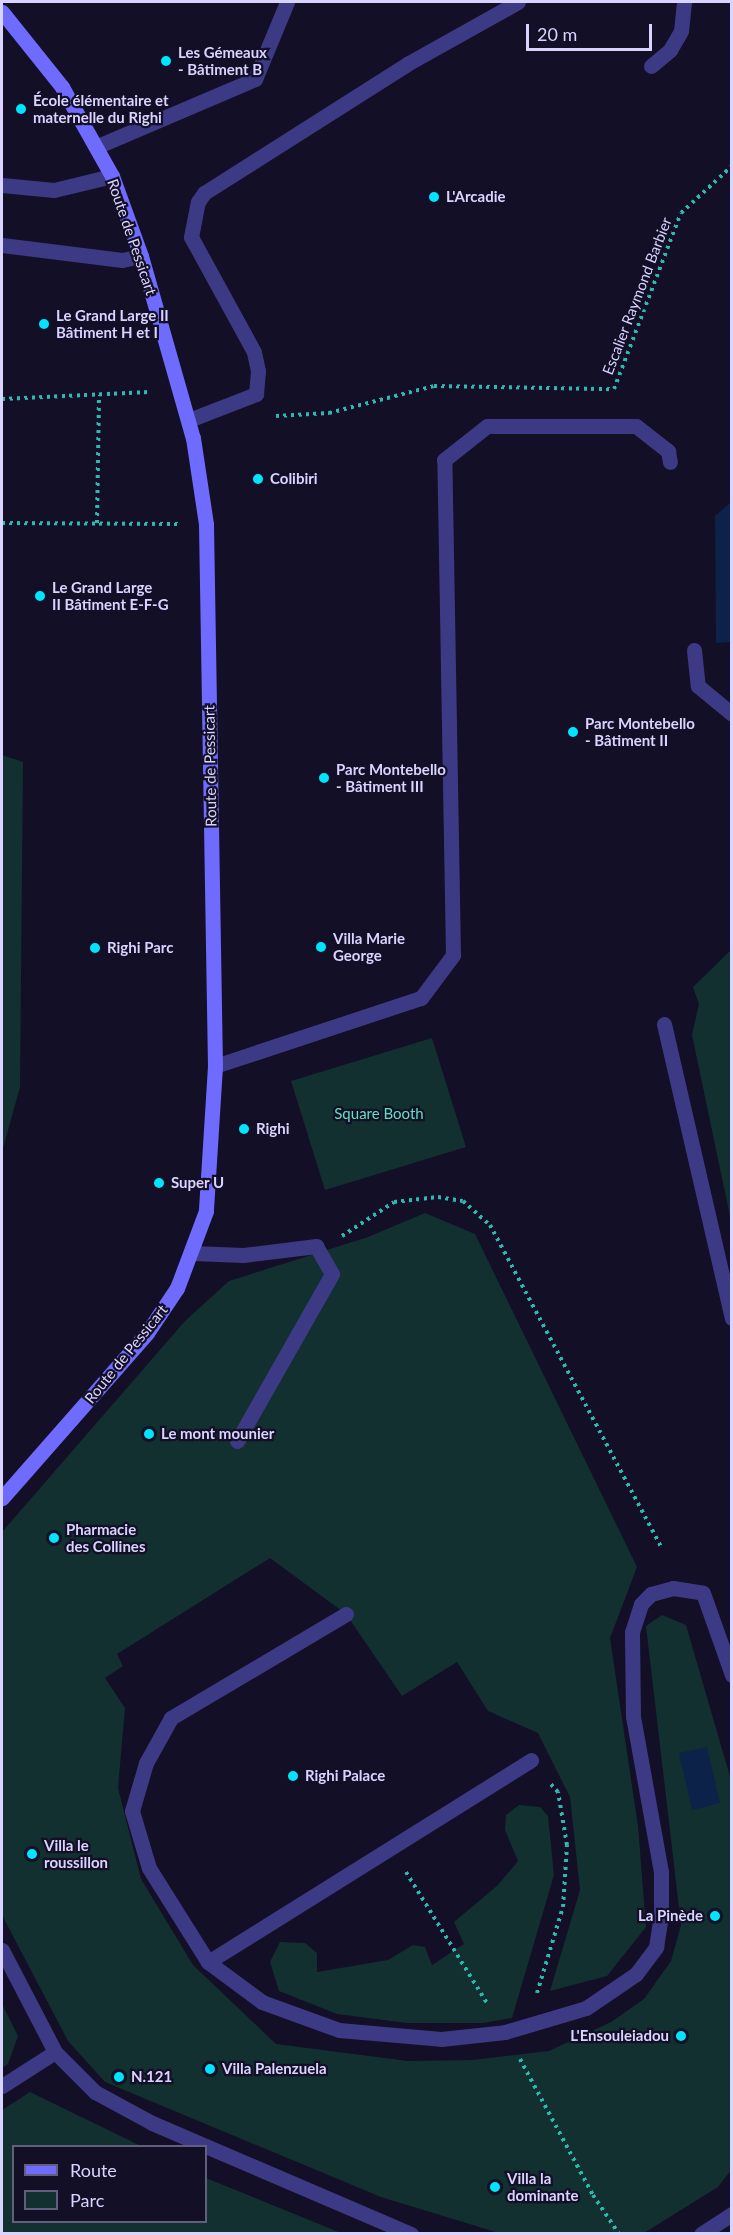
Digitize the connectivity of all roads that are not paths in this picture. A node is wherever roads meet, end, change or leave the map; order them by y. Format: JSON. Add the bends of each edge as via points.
{"nodes":[{"id":1,"x":287,"y":2,"type":"edge"},
{"id":2,"x":518,"y":2,"type":"edge"},
{"id":3,"x":684,"y":2,"type":"edge"},
{"id":4,"x":2,"y":12,"type":"edge"},
{"id":5,"x":651,"y":66,"type":"dead end"},
{"id":6,"x":98,"y":147,"type":"junction"},
{"id":7,"x":112,"y":176,"type":"junction"},
{"id":8,"x":2,"y":185,"type":"edge"},
{"id":9,"x":2,"y":245,"type":"edge"},
{"id":10,"x":141,"y":256,"type":"junction"},
{"id":11,"x":189,"y":420,"type":"junction"},
{"id":12,"x":670,"y":462,"type":"dead end"},
{"id":13,"x":694,"y":650,"type":"dead end"},
{"id":14,"x":732,"y":714,"type":"edge"},
{"id":15,"x":664,"y":1024,"type":"dead end"},
{"id":16,"x":215,"y":1066,"type":"junction"},
{"id":17,"x":193,"y":1254,"type":"junction"},
{"id":18,"x":732,"y":1318,"type":"edge"},
{"id":19,"x":237,"y":1442,"type":"dead end"},
{"id":20,"x":2,"y":1498,"type":"edge"},
{"id":21,"x":346,"y":1614,"type":"dead end"},
{"id":22,"x":732,"y":1675,"type":"edge"},
{"id":23,"x":531,"y":1760,"type":"road end"},
{"id":24,"x":2,"y":1950,"type":"edge"},
{"id":25,"x":208,"y":1962,"type":"junction"},
{"id":26,"x":55,"y":2052,"type":"junction"},
{"id":27,"x":2,"y":2086,"type":"edge"},
{"id":28,"x":206,"y":2145,"type":"edge"},
{"id":29,"x":207,"y":2145,"type":"edge"},
{"id":30,"x":732,"y":2214,"type":"edge"},
{"id":31,"x":411,"y":2234,"type":"edge"},
{"id":32,"x":701,"y":2234,"type":"edge"}],
"edges":[{"from":1,"to":6,"type":"street","via":[[255,79]]},
{"from":2,"to":11,"type":"street","via":[[407,64],[204,193],[198,202],[191,237],[254,352],[257,382],[256,394]]},
{"from":3,"to":5,"type":"street","via":[[681,30],[670,50]]},
{"from":4,"to":6,"type":"street","name":"Route de Pessicart","via":[[62,87]]},
{"from":6,"to":7,"type":"street","name":"Route de Pessicart"},
{"from":7,"to":8,"type":"street","via":[[54,190]]},
{"from":7,"to":10,"type":"street","name":"Route de Pessicart"},
{"from":9,"to":10,"type":"street","via":[[122,260]]},
{"from":10,"to":11,"type":"street","name":"Route de Pessicart"},
{"from":11,"to":16,"type":"street","name":"Route de Pessicart","via":[[206,524]]},
{"from":12,"to":16,"type":"street","via":[[669,451],[636,426],[488,426],[444,460],[453,955],[421,998]]},
{"from":13,"to":14,"type":"street","via":[[698,686]]},
{"from":15,"to":18,"type":"street"},
{"from":16,"to":17,"type":"street","name":"Route de Pessicart","via":[[210,1180],[204,1224]]},
{"from":17,"to":19,"type":"street","via":[[243,1255],[316,1246],[332,1274]]},
{"from":17,"to":20,"type":"street","name":"Route de Pessicart","via":[[177,1288],[147,1333]]},
{"from":21,"to":25,"type":"street","via":[[171,1718],[146,1763],[132,1811],[149,1868]]},
{"from":22,"to":25,"type":"street","via":[[702,1593],[673,1588],[651,1594],[641,1604],[632,1632],[633,1716],[661,1872],[656,1947],[636,1974],[586,2008],[505,2032],[441,2039],[339,2030],[262,2002]]},
{"from":23,"to":25,"type":"street"},
{"from":24,"to":26,"type":"street"},
{"from":26,"to":27,"type":"street"},
{"from":26,"to":28,"type":"street","via":[[79,2080],[128,2111]]},
{"from":29,"to":31,"type":"street"},
{"from":30,"to":32,"type":"street"}]}
